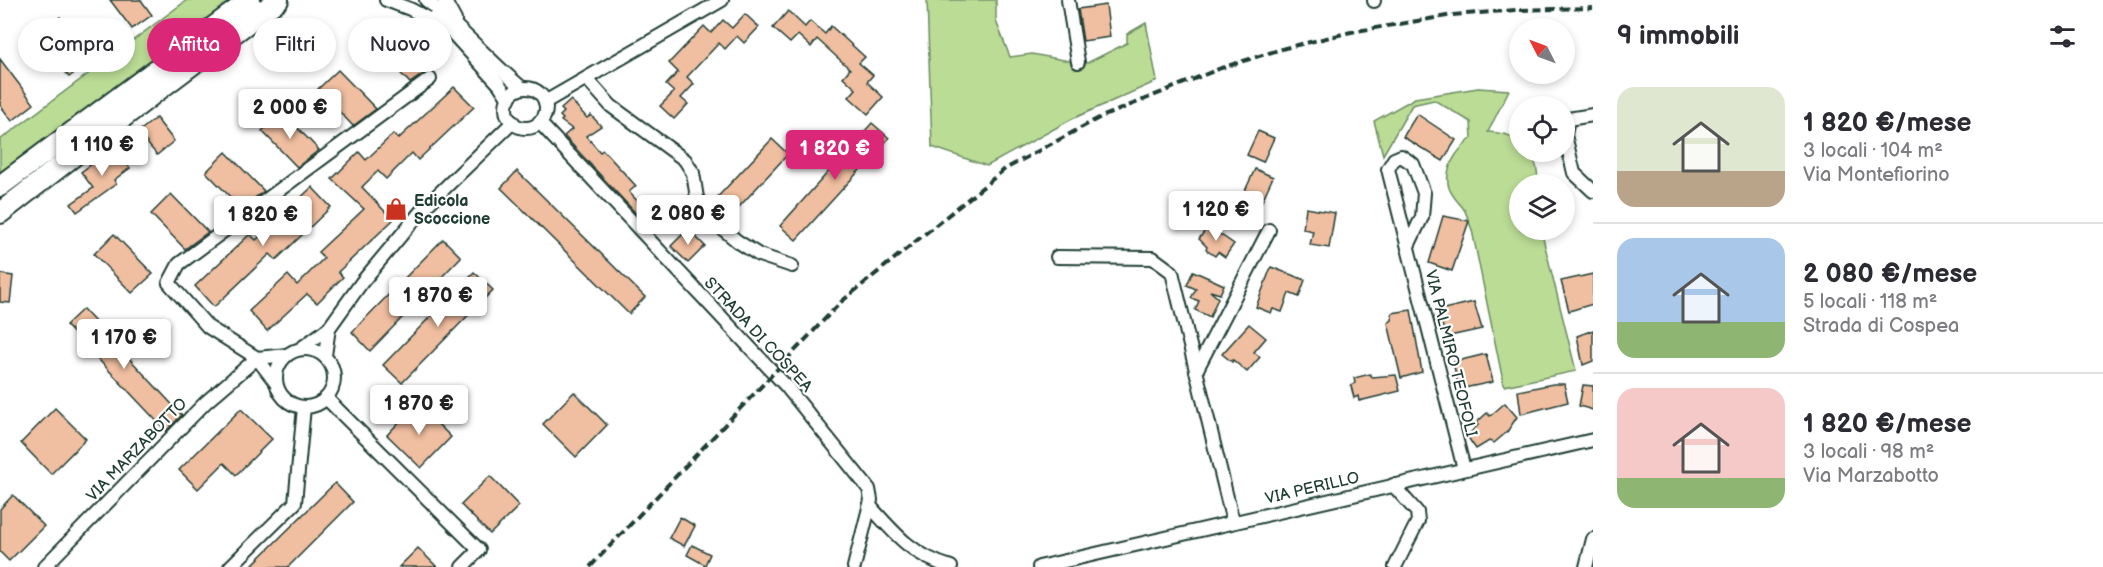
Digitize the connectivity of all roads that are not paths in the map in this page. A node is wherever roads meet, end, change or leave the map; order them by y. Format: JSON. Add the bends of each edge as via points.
{"nodes":[{"id":1,"x":249,"y":0,"type":"edge"},
{"id":2,"x":278,"y":0,"type":"edge"},
{"id":3,"x":386,"y":0,"type":"edge"},
{"id":4,"x":425,"y":0,"type":"edge"},
{"id":5,"x":444,"y":0,"type":"edge"},
{"id":6,"x":722,"y":0,"type":"edge"},
{"id":7,"x":1068,"y":0,"type":"edge"},
{"id":8,"x":455,"y":29,"type":"junction"},
{"id":9,"x":1078,"y":62,"type":"dead end"},
{"id":10,"x":430,"y":79,"type":"dead end"},
{"id":11,"x":587,"y":79,"type":"junction"},
{"id":12,"x":522,"y":88,"type":"junction"},
{"id":13,"x":509,"y":99,"type":"junction"},
{"id":14,"x":545,"y":102,"type":"junction"},
{"id":15,"x":1593,"y":115,"type":"edge"},
{"id":16,"x":513,"y":122,"type":"junction"},
{"id":17,"x":539,"y":122,"type":"junction"},
{"id":18,"x":0,"y":186,"type":"edge"},
{"id":19,"x":1593,"y":191,"type":"edge"},
{"id":20,"x":0,"y":213,"type":"edge"},
{"id":21,"x":1269,"y":230,"type":"dead end"},
{"id":22,"x":1408,"y":246,"type":"junction"},
{"id":23,"x":1057,"y":257,"type":"dead end"},
{"id":24,"x":792,"y":266,"type":"dead end"},
{"id":25,"x":329,"y":328,"type":"junction"},
{"id":26,"x":300,"y":349,"type":"junction"},
{"id":27,"x":287,"y":355,"type":"junction"},
{"id":28,"x":324,"y":355,"type":"junction"},
{"id":29,"x":257,"y":358,"type":"junction"},
{"id":30,"x":1196,"y":371,"type":"junction"},
{"id":31,"x":276,"y":383,"type":"junction"},
{"id":32,"x":326,"y":398,"type":"junction"},
{"id":33,"x":304,"y":407,"type":"junction"},
{"id":34,"x":1593,"y":440,"type":"edge"},
{"id":35,"x":1464,"y":469,"type":"junction"},
{"id":36,"x":1394,"y":485,"type":"junction"},
{"id":37,"x":870,"y":506,"type":"junction"},
{"id":38,"x":1233,"y":522,"type":"junction"},
{"id":39,"x":1593,"y":539,"type":"edge"},
{"id":40,"x":44,"y":567,"type":"edge"},
{"id":41,"x":230,"y":567,"type":"edge"},
{"id":42,"x":462,"y":567,"type":"edge"},
{"id":43,"x":854,"y":567,"type":"edge"},
{"id":44,"x":951,"y":567,"type":"edge"},
{"id":45,"x":1039,"y":567,"type":"edge"},
{"id":46,"x":1395,"y":567,"type":"edge"},
{"id":47,"x":1586,"y":567,"type":"edge"}],
"edges":[{"from":1,"to":18,"type":"main road"},
{"from":2,"to":20,"type":"main road"},
{"from":3,"to":8,"type":"street"},
{"from":4,"to":8,"type":"street"},
{"from":5,"to":8,"type":"street"},
{"from":6,"to":11,"type":"street"},
{"from":7,"to":9,"type":"street"},
{"from":8,"to":12,"type":"street"},
{"from":8,"to":13,"type":"street"},
{"from":10,"to":29,"type":"street","via":[[179,264],[169,283],[208,327]]},
{"from":11,"to":14,"type":"street"},
{"from":11,"to":24,"type":"street","via":[[611,106],[685,160],[693,173],[697,198],[711,219],[759,255]]},
{"from":12,"to":13,"type":"street"},
{"from":12,"to":14,"type":"street","via":[[539,92]]},
{"from":13,"to":16,"type":"street","via":[[507,108]]},
{"from":14,"to":17,"type":"street","via":[[545,113]]},
{"from":15,"to":19,"type":"street","via":[[1568,119],[1565,135],[1574,173]]},
{"from":16,"to":17,"type":"street","via":[[529,127]]},
{"from":16,"to":25,"type":"street","via":[[423,209]]},
{"from":17,"to":37,"type":"street","name":"STRADA DI COSPEA","via":[[786,386],[869,489]]},
{"from":21,"to":30,"type":"street"},
{"from":22,"to":22,"type":"street","name":"VIA PALMIRO TEOFOLI","via":[[1388,169],[1401,156],[1413,164],[1424,193],[1422,218]]},
{"from":22,"to":35,"type":"street","name":"VIA PALMIRO TEOFOLI"},
{"from":23,"to":30,"type":"street","via":[[1154,258],[1172,272]]},
{"from":25,"to":26,"type":"street"},
{"from":25,"to":28,"type":"street"},
{"from":26,"to":27,"type":"street"},
{"from":26,"to":28,"type":"street"},
{"from":27,"to":29,"type":"street"},
{"from":27,"to":31,"type":"street","via":[[279,365]]},
{"from":28,"to":32,"type":"street","via":[[334,372],[332,390]]},
{"from":29,"to":31,"type":"street"},
{"from":29,"to":40,"type":"street","name":"VIA MARZABOTTO","via":[[206,402]]},
{"from":30,"to":38,"type":"street"},
{"from":31,"to":33,"type":"street","via":[[286,400]]},
{"from":32,"to":33,"type":"street"},
{"from":32,"to":42,"type":"street","via":[[479,550]]},
{"from":33,"to":41,"type":"street","via":[[295,503]]},
{"from":34,"to":35,"type":"street","name":"VIA PERILLO"},
{"from":35,"to":36,"type":"street","name":"VIA PERILLO"},
{"from":36,"to":38,"type":"street","name":"VIA PERILLO"},
{"from":36,"to":46,"type":"street","via":[[1417,512],[1418,521]]},
{"from":37,"to":43,"type":"street"},
{"from":37,"to":44,"type":"street","via":[[903,543],[931,561]]},
{"from":38,"to":45,"type":"street","name":"VIA PERILLO"},
{"from":39,"to":47,"type":"street"}]}
